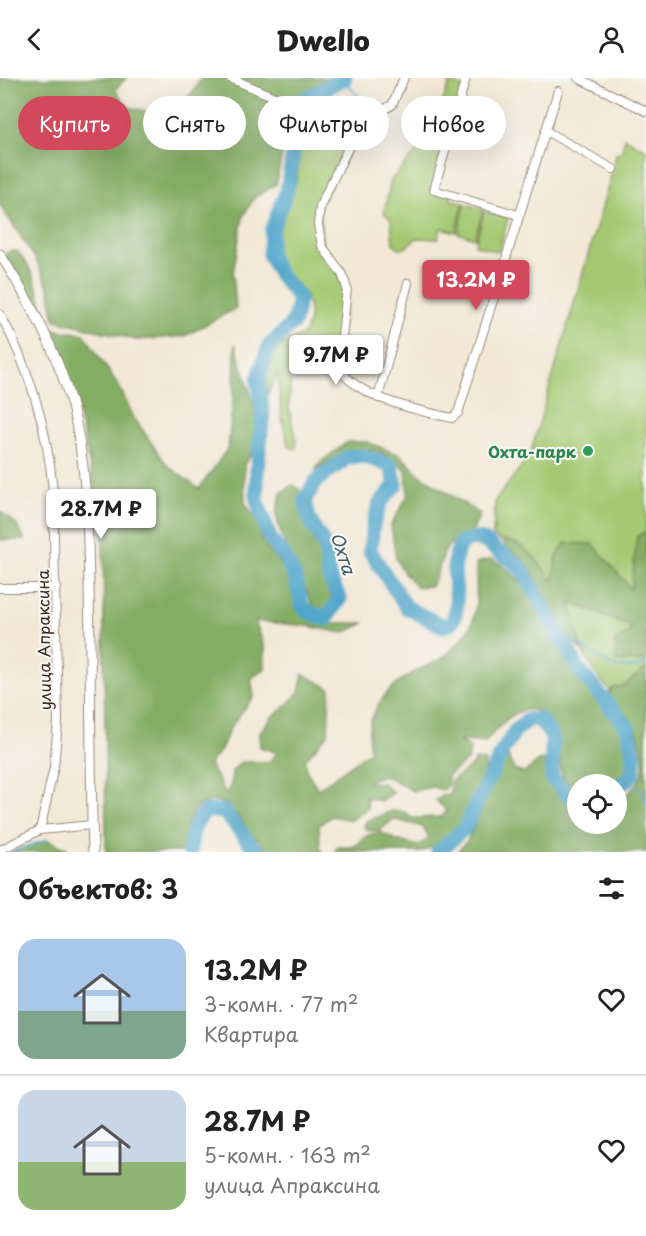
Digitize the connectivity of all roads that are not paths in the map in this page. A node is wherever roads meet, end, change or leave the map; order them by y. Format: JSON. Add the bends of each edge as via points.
{"nodes":[{"id":1,"x":230,"y":78,"type":"edge"},
{"id":2,"x":404,"y":78,"type":"edge"},
{"id":3,"x":466,"y":78,"type":"edge"},
{"id":4,"x":578,"y":78,"type":"edge"},
{"id":5,"x":558,"y":91,"type":"dead end"},
{"id":6,"x":272,"y":96,"type":"edge"},
{"id":7,"x":389,"y":107,"type":"edge"},
{"id":8,"x":646,"y":111,"type":"edge"},
{"id":9,"x":546,"y":131,"type":"junction"},
{"id":10,"x":347,"y":150,"type":"edge"},
{"id":11,"x":613,"y":169,"type":"dead end"},
{"id":12,"x":518,"y":215,"type":"junction"},
{"id":13,"x":0,"y":254,"type":"edge"},
{"id":14,"x":408,"y":283,"type":"dead end"},
{"id":15,"x":0,"y":314,"type":"edge"},
{"id":16,"x":378,"y":398,"type":"junction"},
{"id":17,"x":0,"y":588,"type":"edge"},
{"id":18,"x":56,"y":588,"type":"junction"},
{"id":19,"x":92,"y":825,"type":"junction"},
{"id":20,"x":40,"y":830,"type":"junction"},
{"id":21,"x":0,"y":850,"type":"edge"},
{"id":22,"x":93,"y":852,"type":"edge"}],
"edges":[{"from":1,"to":6,"type":"street"},
{"from":2,"to":7,"type":"street"},
{"from":3,"to":12,"type":"street","via":[[434,190]]},
{"from":4,"to":8,"type":"street"},
{"from":5,"to":9,"type":"street"},
{"from":9,"to":11,"type":"street"},
{"from":9,"to":12,"type":"street"},
{"from":10,"to":16,"type":"street","via":[[320,206],[318,225],[322,246],[347,288],[339,367],[344,375]]},
{"from":12,"to":16,"type":"street","via":[[458,413],[452,418]]},
{"from":13,"to":19,"type":"street","via":[[28,299],[56,359],[71,402],[82,455],[87,514]]},
{"from":14,"to":16,"type":"street"},
{"from":15,"to":18,"type":"street","name":"улица Апраксина","via":[[29,375],[50,454]]},
{"from":17,"to":18,"type":"street"},
{"from":18,"to":20,"type":"street","name":"улица Апраксина","via":[[58,722],[54,767]]},
{"from":19,"to":20,"type":"street"},
{"from":19,"to":22,"type":"street"},
{"from":20,"to":21,"type":"street"}]}
